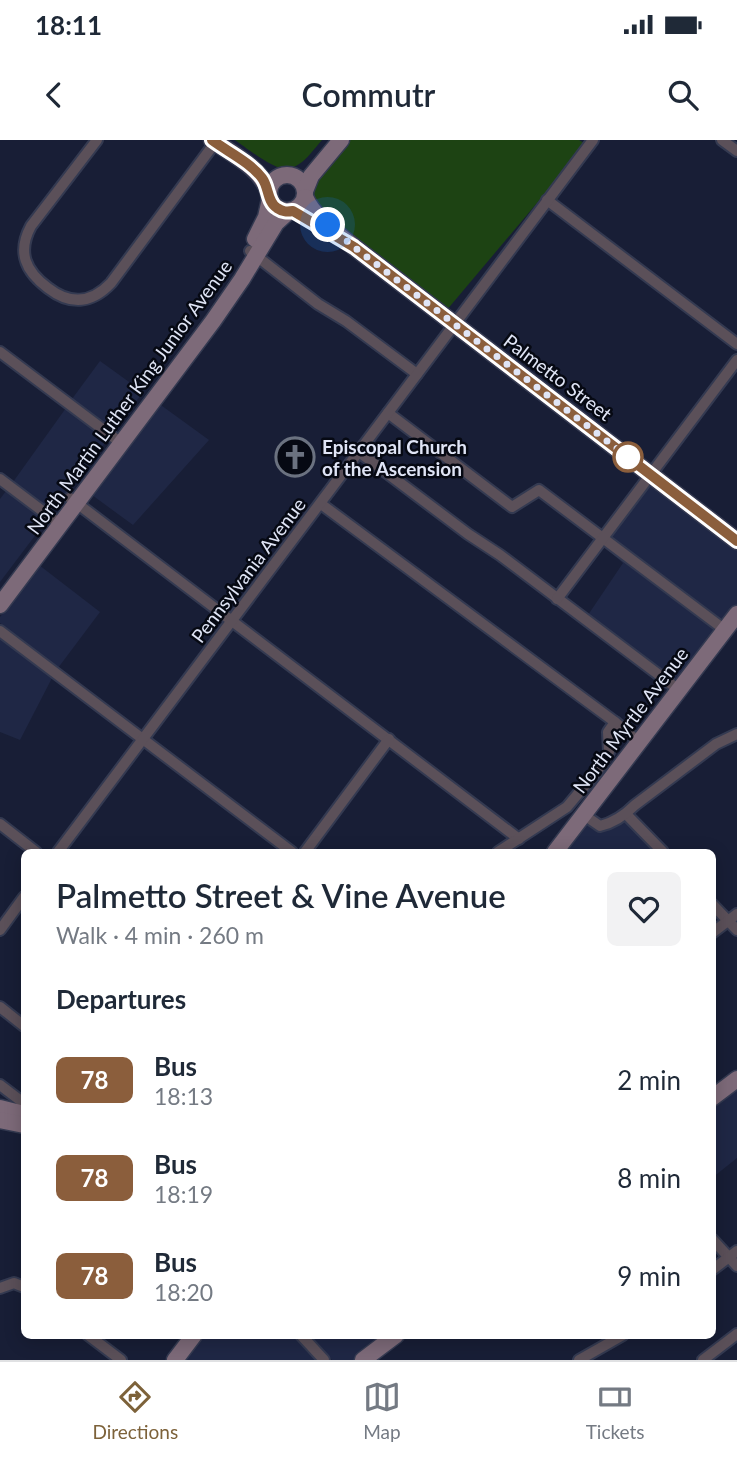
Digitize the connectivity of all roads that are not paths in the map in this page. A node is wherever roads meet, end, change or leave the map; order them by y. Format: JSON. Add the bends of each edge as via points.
{"nodes":[{"id":1,"x":97,"y":140,"type":"edge"},
{"id":2,"x":329,"y":140,"type":"edge"},
{"id":3,"x":341,"y":140,"type":"edge"},
{"id":4,"x":593,"y":140,"type":"edge"},
{"id":5,"x":722,"y":140,"type":"edge"},
{"id":6,"x":217,"y":141,"type":"edge"},
{"id":7,"x":737,"y":151,"type":"edge"},
{"id":8,"x":285,"y":176,"type":"junction"},
{"id":9,"x":305,"y":194,"type":"junction"},
{"id":10,"x":269,"y":196,"type":"junction"},
{"id":11,"x":547,"y":200,"type":"junction"},
{"id":12,"x":291,"y":211,"type":"junction"},
{"id":13,"x":354,"y":247,"type":"junction"},
{"id":14,"x":253,"y":254,"type":"junction"},
{"id":15,"x":454,"y":324,"type":"junction"},
{"id":16,"x":737,"y":344,"type":"edge"},
{"id":17,"x":0,"y":352,"type":"edge"},
{"id":18,"x":737,"y":360,"type":"edge"},
{"id":19,"x":416,"y":374,"type":"junction"},
{"id":20,"x":388,"y":413,"type":"junction"},
{"id":21,"x":118,"y":441,"type":"junction"},
{"id":22,"x":359,"y":452,"type":"junction"},
{"id":23,"x":651,"y":474,"type":"junction"},
{"id":24,"x":0,"y":479,"type":"edge"},
{"id":25,"x":74,"y":500,"type":"junction"},
{"id":26,"x":321,"y":503,"type":"junction"},
{"id":27,"x":57,"y":522,"type":"junction"},
{"id":28,"x":602,"y":539,"type":"junction"},
{"id":29,"x":737,"y":541,"type":"edge"},
{"id":30,"x":0,"y":591,"type":"edge"},
{"id":31,"x":557,"y":599,"type":"junction"},
{"id":32,"x":0,"y":604,"type":"edge"},
{"id":33,"x":737,"y":614,"type":"edge"},
{"id":34,"x":231,"y":620,"type":"junction"},
{"id":35,"x":725,"y":630,"type":"junction"},
{"id":36,"x":0,"y":631,"type":"edge"},
{"id":37,"x":679,"y":690,"type":"junction"},
{"id":38,"x":615,"y":722,"type":"junction"},
{"id":39,"x":737,"y":734,"type":"edge"},
{"id":40,"x":143,"y":739,"type":"junction"},
{"id":41,"x":389,"y":740,"type":"junction"},
{"id":42,"x":639,"y":742,"type":"junction"},
{"id":43,"x":626,"y":814,"type":"junction"},
{"id":44,"x":584,"y":815,"type":"junction"},
{"id":45,"x":0,"y":824,"type":"edge"},
{"id":46,"x":519,"y":839,"type":"junction"},
{"id":47,"x":32,"y":849,"type":"edge"},
{"id":48,"x":60,"y":849,"type":"edge"},
{"id":49,"x":288,"y":849,"type":"edge"},
{"id":50,"x":306,"y":849,"type":"edge"},
{"id":51,"x":503,"y":849,"type":"edge"},
{"id":52,"x":557,"y":849,"type":"edge"},
{"id":53,"x":660,"y":849,"type":"edge"},
{"id":54,"x":21,"y":901,"type":"edge"},
{"id":55,"x":716,"y":907,"type":"edge"},
{"id":56,"x":733,"y":918,"type":"edge"},
{"id":57,"x":0,"y":930,"type":"edge"},
{"id":58,"x":716,"y":930,"type":"edge"},
{"id":59,"x":737,"y":930,"type":"edge"},
{"id":60,"x":0,"y":1007,"type":"edge"},
{"id":61,"x":21,"y":1024,"type":"edge"},
{"id":62,"x":737,"y":1079,"type":"edge"},
{"id":63,"x":0,"y":1085,"type":"edge"},
{"id":64,"x":716,"y":1095,"type":"edge"},
{"id":65,"x":17,"y":1112,"type":"edge"},
{"id":66,"x":716,"y":1242,"type":"edge"},
{"id":67,"x":733,"y":1254,"type":"edge"},
{"id":68,"x":737,"y":1266,"type":"edge"},
{"id":69,"x":716,"y":1267,"type":"edge"},
{"id":70,"x":21,"y":1285,"type":"edge"},
{"id":71,"x":0,"y":1288,"type":"edge"},
{"id":72,"x":737,"y":1334,"type":"edge"},
{"id":73,"x":93,"y":1339,"type":"edge"},
{"id":74,"x":191,"y":1339,"type":"edge"},
{"id":75,"x":305,"y":1339,"type":"edge"},
{"id":76,"x":391,"y":1339,"type":"edge"},
{"id":77,"x":616,"y":1339,"type":"edge"},
{"id":78,"x":121,"y":1360,"type":"edge"},
{"id":79,"x":175,"y":1360,"type":"edge"},
{"id":80,"x":324,"y":1360,"type":"edge"},
{"id":81,"x":363,"y":1360,"type":"edge"},
{"id":82,"x":579,"y":1360,"type":"edge"},
{"id":83,"x":703,"y":1360,"type":"edge"}],
"edges":[{"from":1,"to":6,"type":"street","via":[[32,226],[24,249],[27,266],[40,282],[75,300],[96,295],[111,283]]},
{"from":2,"to":8,"type":"street","via":[[305,166]]},
{"from":3,"to":9,"type":"street","via":[[313,173]]},
{"from":4,"to":11,"type":"street","name":"Pennsylvania Avenue"},
{"from":5,"to":7,"type":"street"},
{"from":6,"to":8,"type":"street"},
{"from":6,"to":10,"type":"street","via":[[264,180]]},
{"from":8,"to":9,"type":"street","via":[[299,180]]},
{"from":8,"to":10,"type":"street","via":[[273,182]]},
{"from":9,"to":12,"type":"street","via":[[303,203]]},
{"from":9,"to":13,"type":"street","name":"Palmetto Street","via":[[315,213]]},
{"from":10,"to":12,"type":"street","via":[[277,208]]},
{"from":10,"to":14,"type":"street","name":"North Martin Luther King Junior Avenue"},
{"from":11,"to":15,"type":"street","name":"Pennsylvania Avenue"},
{"from":11,"to":16,"type":"street"},
{"from":12,"to":13,"type":"street","name":"Palmetto Street"},
{"from":12,"to":14,"type":"street","name":"North Martin Luther King Junior Avenue"},
{"from":13,"to":15,"type":"street","name":"Palmetto Street"},
{"from":14,"to":19,"type":"street"},
{"from":14,"to":21,"type":"street","name":"North Martin Luther King Junior Avenue"},
{"from":15,"to":19,"type":"street","name":"Pennsylvania Avenue"},
{"from":15,"to":23,"type":"street","name":"Palmetto Street"},
{"from":17,"to":21,"type":"street"},
{"from":18,"to":23,"type":"street"},
{"from":19,"to":20,"type":"street","name":"Pennsylvania Avenue"},
{"from":20,"to":22,"type":"street","name":"Pennsylvania Avenue"},
{"from":20,"to":28,"type":"street","via":[[512,507],[539,489]]},
{"from":21,"to":25,"type":"street","name":"North Martin Luther King Junior Avenue"},
{"from":22,"to":26,"type":"street","name":"Pennsylvania Avenue"},
{"from":22,"to":31,"type":"street"},
{"from":23,"to":28,"type":"street"},
{"from":23,"to":29,"type":"street","name":"Palmetto Street"},
{"from":24,"to":27,"type":"street"},
{"from":25,"to":27,"type":"street","name":"North Martin Luther King Junior Avenue"},
{"from":25,"to":34,"type":"street"},
{"from":26,"to":34,"type":"street","name":"Pennsylvania Avenue"},
{"from":26,"to":38,"type":"street"},
{"from":27,"to":30,"type":"street","name":"North Martin Luther King Junior Avenue"},
{"from":27,"to":32,"type":"street","name":"North Martin Luther King Junior Avenue"},
{"from":28,"to":31,"type":"street"},
{"from":28,"to":35,"type":"street"},
{"from":31,"to":37,"type":"street"},
{"from":33,"to":35,"type":"street","name":"North Myrtle Avenue"},
{"from":34,"to":40,"type":"street","name":"Pennsylvania Avenue"},
{"from":34,"to":41,"type":"street"},
{"from":35,"to":37,"type":"street","name":"North Myrtle Avenue"},
{"from":36,"to":40,"type":"street"},
{"from":37,"to":42,"type":"street","name":"North Myrtle Avenue"},
{"from":38,"to":42,"type":"street"},
{"from":38,"to":46,"type":"street","via":[[608,732],[609,752],[590,780],[567,807]]},
{"from":39,"to":43,"type":"street","via":[[716,744]]},
{"from":40,"to":48,"type":"street","name":"Pennsylvania Avenue"},
{"from":40,"to":49,"type":"street"},
{"from":41,"to":46,"type":"street"},
{"from":41,"to":50,"type":"street"},
{"from":42,"to":44,"type":"street","name":"North Myrtle Avenue"},
{"from":43,"to":44,"type":"street","via":[[600,827]]},
{"from":43,"to":53,"type":"street"},
{"from":44,"to":52,"type":"street","name":"North Myrtle Avenue"},
{"from":45,"to":47,"type":"street"},
{"from":46,"to":51,"type":"street"},
{"from":54,"to":57,"type":"street"},
{"from":55,"to":56,"type":"street"},
{"from":56,"to":58,"type":"street"},
{"from":56,"to":59,"type":"street"},
{"from":60,"to":61,"type":"street"},
{"from":62,"to":64,"type":"street"},
{"from":63,"to":65,"type":"street"},
{"from":66,"to":67,"type":"street"},
{"from":67,"to":68,"type":"street"},
{"from":67,"to":69,"type":"street"},
{"from":70,"to":71,"type":"street"},
{"from":72,"to":83,"type":"street"},
{"from":73,"to":78,"type":"street"},
{"from":74,"to":79,"type":"street"},
{"from":75,"to":80,"type":"street"},
{"from":76,"to":81,"type":"street"},
{"from":77,"to":82,"type":"street"}]}
